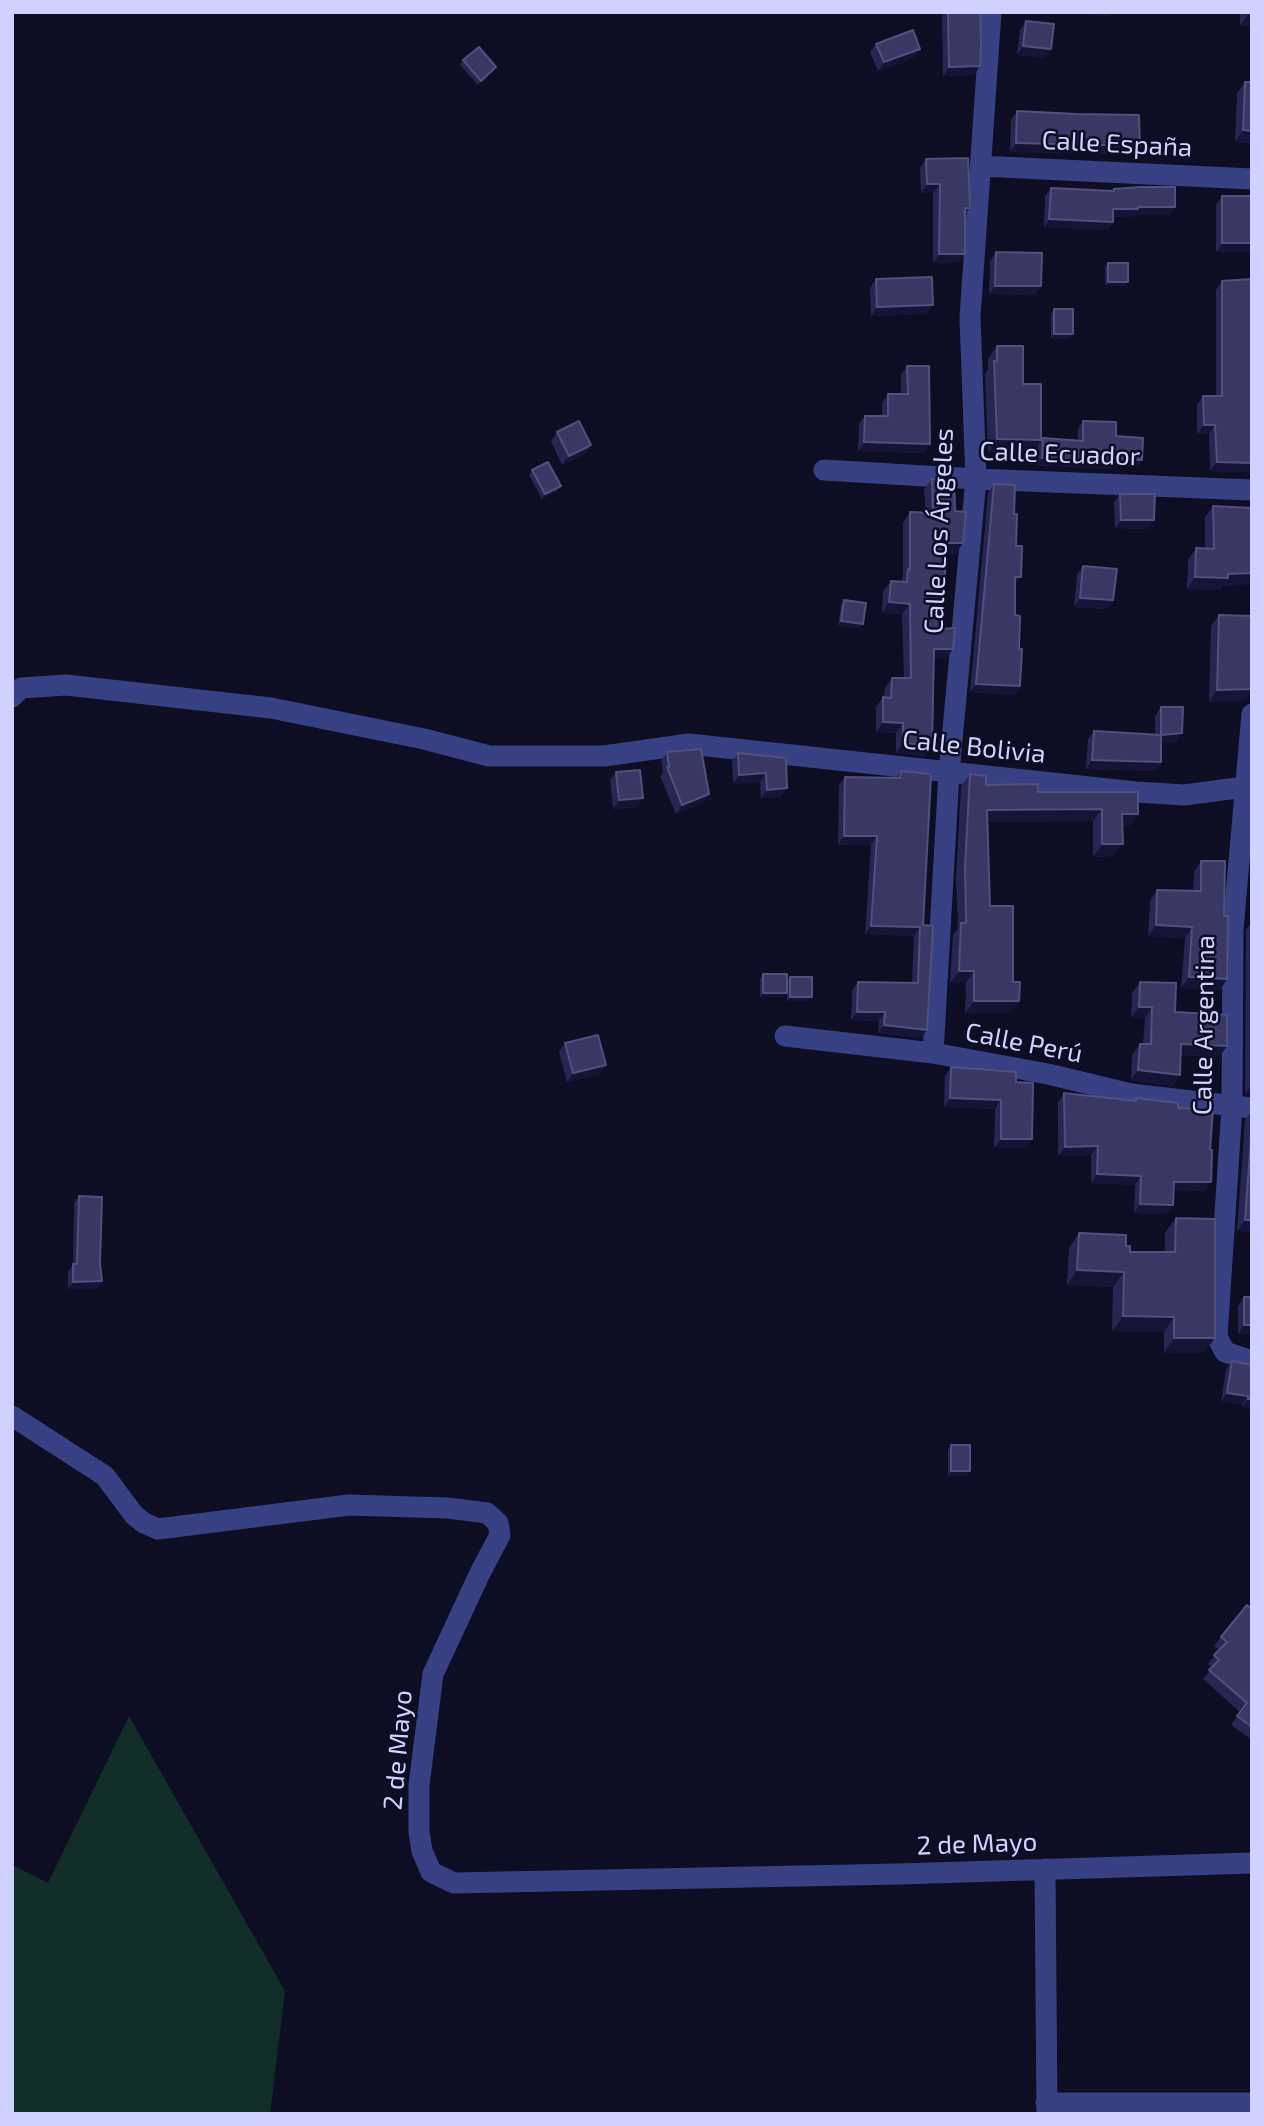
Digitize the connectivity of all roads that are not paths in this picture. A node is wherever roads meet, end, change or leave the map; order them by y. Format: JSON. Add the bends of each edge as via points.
{"nodes":[{"id":1,"x":990,"y":12,"type":"edge"},
{"id":2,"x":980,"y":166,"type":"junction"},
{"id":3,"x":1252,"y":179,"type":"edge"},
{"id":4,"x":824,"y":470,"type":"dead end"},
{"id":5,"x":976,"y":479,"type":"junction"},
{"id":6,"x":1252,"y":490,"type":"edge"},
{"id":7,"x":12,"y":697,"type":"edge"},
{"id":8,"x":1252,"y":714,"type":"edge"},
{"id":9,"x":949,"y":773,"type":"junction"},
{"id":10,"x":1249,"y":786,"type":"edge"},
{"id":11,"x":785,"y":1036,"type":"dead end"},
{"id":12,"x":933,"y":1054,"type":"junction"},
{"id":13,"x":1242,"y":1107,"type":"edge"},
{"id":14,"x":1252,"y":1361,"type":"edge"},
{"id":15,"x":12,"y":1416,"type":"edge"},
{"id":16,"x":1252,"y":1863,"type":"edge"},
{"id":17,"x":1045,"y":1870,"type":"junction"},
{"id":18,"x":1252,"y":2103,"type":"edge"},
{"id":19,"x":1047,"y":2108,"type":"edge"}],
"edges":[{"from":1,"to":2,"type":"street","name":"Calle Los Ángeles"},
{"from":2,"to":3,"type":"street","name":"Calle España"},
{"from":2,"to":5,"type":"street","name":"Calle Los Ángeles","via":[[970,317]]},
{"from":4,"to":5,"type":"street","name":"Calle Ecuador"},
{"from":5,"to":6,"type":"street","name":"Calle Ecuador"},
{"from":5,"to":9,"type":"street","name":"Calle Los Ángeles"},
{"from":7,"to":9,"type":"street","name":"Calle Bolivia","via":[[20,688],[66,685],[271,708],[489,756],[604,756],[689,744]]},
{"from":8,"to":10,"type":"street","name":"Calle Argentina"},
{"from":9,"to":10,"type":"street","name":"Calle Bolivia","via":[[1184,795]]},
{"from":9,"to":12,"type":"street","name":"Calle Los Ángeles"},
{"from":10,"to":13,"type":"street","name":"Calle Argentina","via":[[1233,929]]},
{"from":11,"to":12,"type":"street","name":"Calle Perú"},
{"from":12,"to":13,"type":"street","name":"Calle Perú","via":[[1131,1094]]},
{"from":13,"to":14,"type":"street","name":"Calle Argentina","via":[[1217,1337],[1225,1352]]},
{"from":15,"to":17,"type":"street","name":"2 de Mayo","via":[[106,1476],[134,1515],[158,1529],[349,1505],[448,1508],[488,1513],[498,1523],[500,1535],[433,1674],[419,1785],[419,1832],[431,1872],[442,1878],[468,1883]]},
{"from":16,"to":17,"type":"street","name":"2 de Mayo"},
{"from":17,"to":19,"type":"street"},
{"from":18,"to":19,"type":"street"}]}
